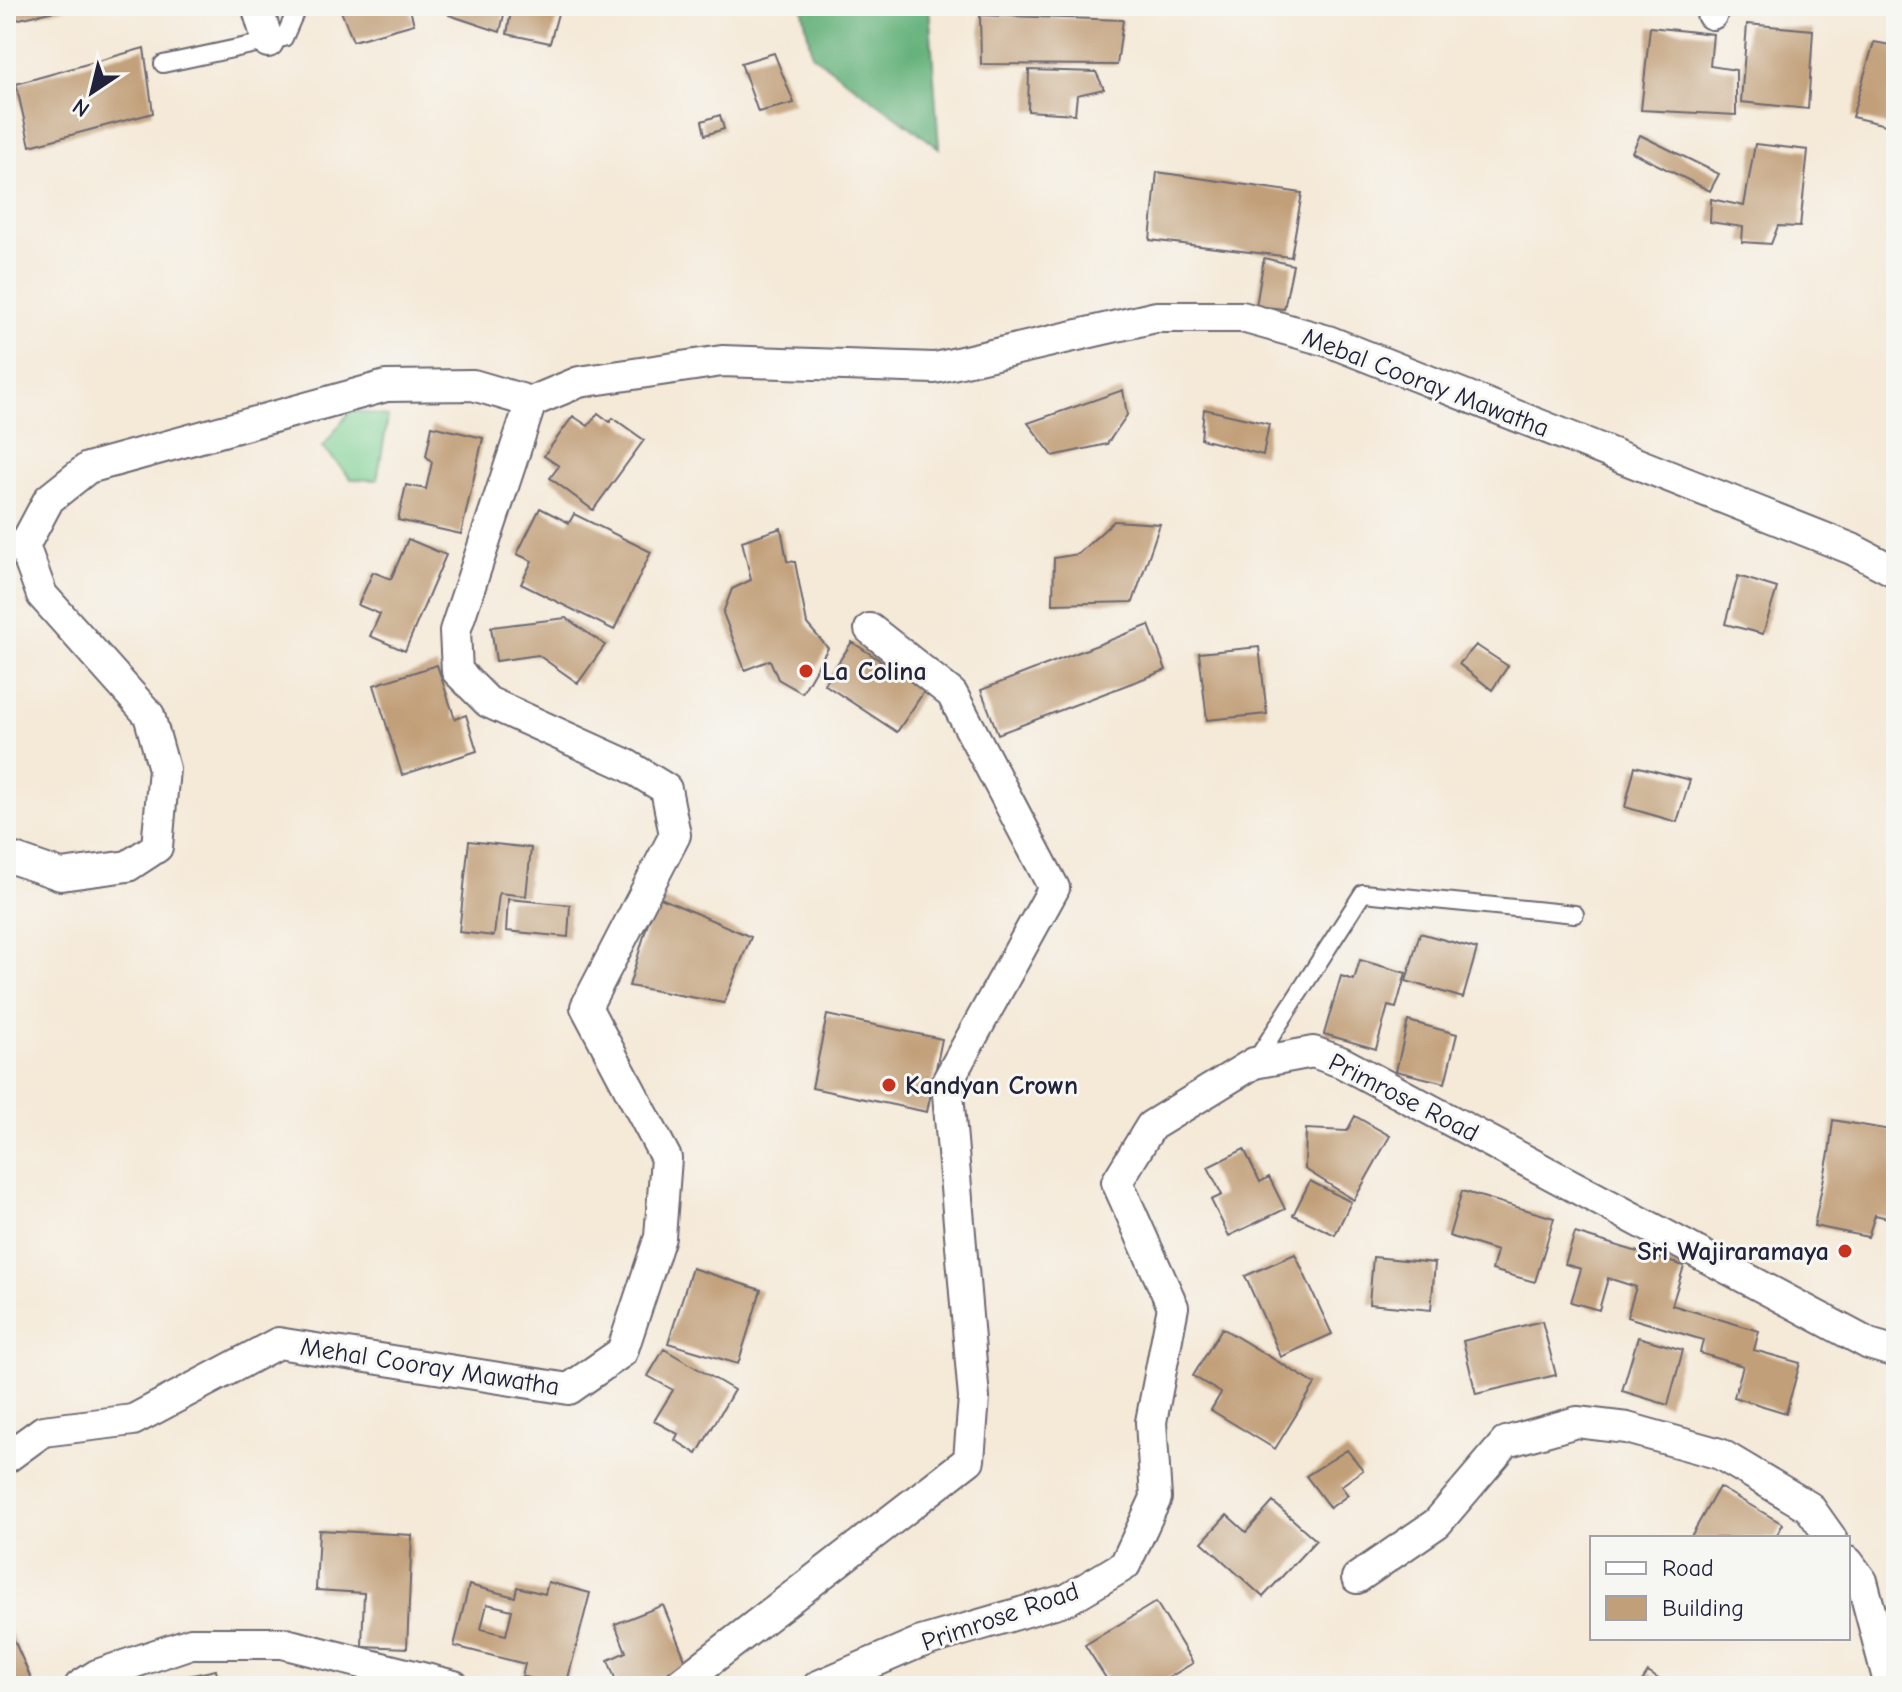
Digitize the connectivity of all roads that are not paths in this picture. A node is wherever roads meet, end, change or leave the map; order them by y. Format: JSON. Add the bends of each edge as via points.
{"nodes":[{"id":1,"x":257,"y":6,"type":"edge"},
{"id":2,"x":298,"y":6,"type":"edge"},
{"id":3,"x":268,"y":42,"type":"junction"},
{"id":4,"x":163,"y":64,"type":"dead end"},
{"id":5,"x":531,"y":402,"type":"junction"},
{"id":6,"x":1896,"y":572,"type":"edge"},
{"id":7,"x":870,"y":629,"type":"dead end"},
{"id":8,"x":6,"y":856,"type":"edge"},
{"id":9,"x":1575,"y":914,"type":"dead end"},
{"id":10,"x":1254,"y":1063,"type":"junction"},
{"id":11,"x":1896,"y":1352,"type":"edge"},
{"id":12,"x":6,"y":1458,"type":"edge"},
{"id":13,"x":1830,"y":1536,"type":"edge"},
{"id":14,"x":1850,"y":1565,"type":"edge"},
{"id":15,"x":1357,"y":1578,"type":"dead end"},
{"id":16,"x":80,"y":1686,"type":"edge"},
{"id":17,"x":452,"y":1686,"type":"edge"},
{"id":18,"x":677,"y":1686,"type":"edge"},
{"id":19,"x":818,"y":1686,"type":"edge"},
{"id":20,"x":1890,"y":1686,"type":"edge"}],
"edges":[{"from":1,"to":3,"type":"street"},
{"from":2,"to":3,"type":"lane","via":[[284,38]]},
{"from":3,"to":4,"type":"lane"},
{"from":5,"to":6,"type":"street","name":"Mebal Cooray Mawatha","via":[[579,382],[722,361],[935,368],[1156,317],[1242,317],[1328,341],[1852,549]]},
{"from":5,"to":8,"type":"street","via":[[473,385],[386,386],[88,468],[49,499],[24,546],[42,595],[149,715],[164,769],[157,847],[128,866],[61,875]]},
{"from":5,"to":12,"type":"street","name":"Mehal Cooray Mawatha","via":[[455,631],[457,671],[488,702],[627,765],[666,789],[675,835],[586,1007],[666,1158],[660,1237],[622,1352],[569,1389],[278,1343],[133,1420],[43,1431]]},
{"from":7,"to":18,"type":"street","via":[[952,694],[1054,888],[947,1082],[974,1398],[969,1460]]},
{"from":9,"to":10,"type":"lane","via":[[1363,893]]},
{"from":10,"to":11,"type":"street","name":"Primrose Road","via":[[1313,1052],[1341,1062],[1869,1344]]},
{"from":10,"to":19,"type":"street","name":"Primrose Road","via":[[1151,1126],[1117,1182],[1173,1307],[1151,1422],[1156,1498],[1125,1565],[1068,1599],[918,1643]]},
{"from":13,"to":15,"type":"street","via":[[1809,1507],[1720,1454],[1627,1428],[1577,1422],[1506,1442],[1437,1523]]},
{"from":14,"to":20,"type":"street","via":[[1862,1581]]},
{"from":16,"to":17,"type":"street","via":[[97,1675],[191,1643],[282,1643]]}]}
